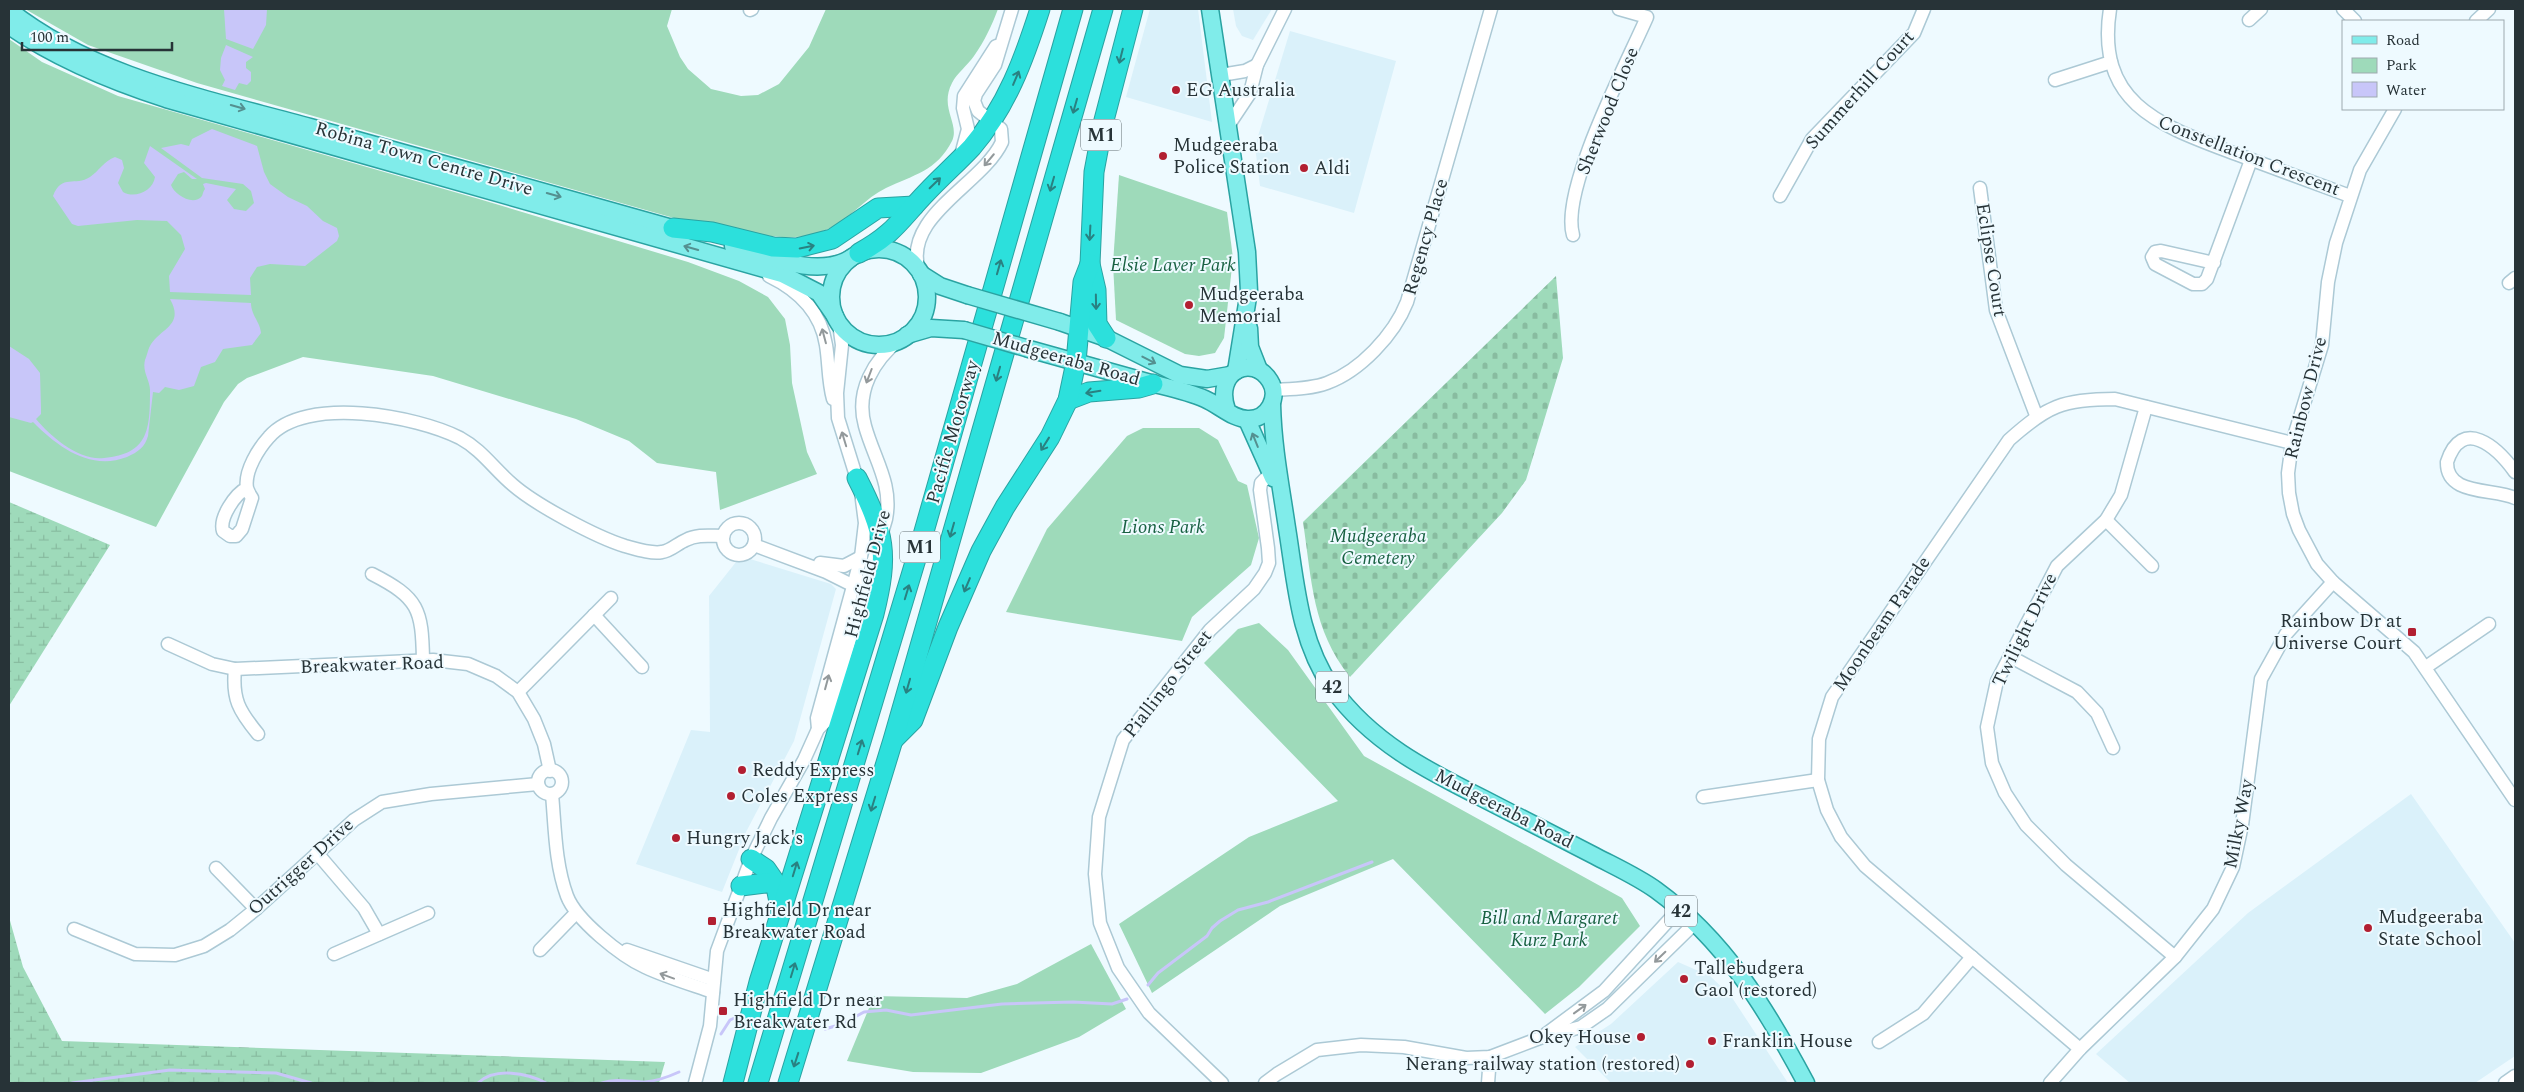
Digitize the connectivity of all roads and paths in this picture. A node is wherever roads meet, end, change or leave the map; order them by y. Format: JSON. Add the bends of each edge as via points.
{"nodes":[{"id":1,"x":1012,"y":9,"type":"edge"},
{"id":2,"x":1040,"y":9,"type":"edge"},
{"id":3,"x":1073,"y":9,"type":"edge"},
{"id":4,"x":1103,"y":9,"type":"edge"},
{"id":5,"x":1133,"y":9,"type":"edge"},
{"id":6,"x":1210,"y":9,"type":"edge"},
{"id":7,"x":1285,"y":9,"type":"edge"},
{"id":8,"x":1491,"y":9,"type":"edge"},
{"id":9,"x":1619,"y":9,"type":"edge"},
{"id":10,"x":1924,"y":9,"type":"edge"},
{"id":11,"x":2110,"y":9,"type":"edge"},
{"id":12,"x":2261,"y":9,"type":"edge"},
{"id":13,"x":2343,"y":9,"type":"edge"},
{"id":14,"x":2489,"y":9,"type":"edge"},
{"id":15,"x":9,"y":10,"type":"edge"},
{"id":16,"x":2249,"y":20,"type":"dead end"},
{"id":17,"x":2354,"y":20,"type":"edge"},
{"id":18,"x":2477,"y":20,"type":"edge"},
{"id":19,"x":9,"y":26,"type":"edge"},
{"id":20,"x":1002,"y":34,"type":"junction"},
{"id":21,"x":2111,"y":62,"type":"junction"},
{"id":22,"x":1257,"y":64,"type":"junction"},
{"id":23,"x":1220,"y":75,"type":"junction"},
{"id":24,"x":2055,"y":80,"type":"dead end"},
{"id":25,"x":207,"y":104,"type":"junction"},
{"id":26,"x":2394,"y":110,"type":"edge"},
{"id":27,"x":992,"y":120,"type":"junction"},
{"id":28,"x":269,"y":122,"type":"junction"},
{"id":29,"x":1228,"y":126,"type":"junction"},
{"id":30,"x":2251,"y":160,"type":"junction"},
{"id":31,"x":958,"y":162,"type":"junction"},
{"id":32,"x":1980,"y":188,"type":"dead end"},
{"id":33,"x":1780,"y":196,"type":"dead end"},
{"id":34,"x":2350,"y":196,"type":"junction"},
{"id":35,"x":914,"y":206,"type":"junction"},
{"id":36,"x":673,"y":228,"type":"junction"},
{"id":37,"x":1574,"y":235,"type":"dead end"},
{"id":38,"x":855,"y":255,"type":"junction"},
{"id":39,"x":738,"y":261,"type":"junction"},
{"id":40,"x":2214,"y":263,"type":"dead end"},
{"id":41,"x":1090,"y":264,"type":"junction"},
{"id":42,"x":920,"y":273,"type":"junction"},
{"id":43,"x":1247,"y":306,"type":"junction"},
{"id":44,"x":837,"y":320,"type":"junction"},
{"id":45,"x":1078,"y":327,"type":"junction"},
{"id":46,"x":902,"y":338,"type":"junction"},
{"id":47,"x":1106,"y":338,"type":"junction"},
{"id":48,"x":1076,"y":362,"type":"junction"},
{"id":49,"x":1259,"y":370,"type":"junction"},
{"id":50,"x":1233,"y":373,"type":"junction"},
{"id":51,"x":1153,"y":384,"type":"junction"},
{"id":52,"x":1273,"y":397,"type":"junction"},
{"id":53,"x":1068,"y":400,"type":"junction"},
{"id":54,"x":2146,"y":407,"type":"junction"},
{"id":55,"x":1227,"y":410,"type":"junction"},
{"id":56,"x":2036,"y":415,"type":"junction"},
{"id":57,"x":838,"y":418,"type":"junction"},
{"id":58,"x":1247,"y":420,"type":"junction"},
{"id":59,"x":2292,"y":443,"type":"junction"},
{"id":60,"x":2515,"y":472,"type":"edge"},
{"id":61,"x":1270,"y":473,"type":"junction"},
{"id":62,"x":857,"y":478,"type":"junction"},
{"id":63,"x":247,"y":488,"type":"dead end"},
{"id":64,"x":1280,"y":491,"type":"junction"},
{"id":65,"x":2515,"y":498,"type":"edge"},
{"id":66,"x":2106,"y":520,"type":"junction"},
{"id":67,"x":881,"y":534,"type":"junction"},
{"id":68,"x":723,"y":536,"type":"junction"},
{"id":69,"x":754,"y":541,"type":"junction"},
{"id":70,"x":860,"y":557,"type":"junction"},
{"id":71,"x":2152,"y":566,"type":"dead end"},
{"id":72,"x":372,"y":574,"type":"dead end"},
{"id":73,"x":870,"y":574,"type":"junction"},
{"id":74,"x":2333,"y":582,"type":"junction"},
{"id":75,"x":853,"y":584,"type":"junction"},
{"id":76,"x":611,"y":598,"type":"dead end"},
{"id":77,"x":594,"y":615,"type":"junction"},
{"id":78,"x":2490,"y":624,"type":"dead end"},
{"id":79,"x":168,"y":644,"type":"dead end"},
{"id":80,"x":2011,"y":657,"type":"junction"},
{"id":81,"x":423,"y":660,"type":"junction"},
{"id":82,"x":642,"y":667,"type":"dead end"},
{"id":83,"x":2426,"y":667,"type":"junction"},
{"id":84,"x":235,"y":669,"type":"junction"},
{"id":85,"x":518,"y":692,"type":"junction"},
{"id":86,"x":818,"y":729,"type":"junction"},
{"id":87,"x":258,"y":734,"type":"dead end"},
{"id":88,"x":892,"y":740,"type":"junction"},
{"id":89,"x":2113,"y":748,"type":"dead end"},
{"id":90,"x":550,"y":770,"type":"junction"},
{"id":91,"x":1818,"y":780,"type":"junction"},
{"id":92,"x":538,"y":784,"type":"junction"},
{"id":93,"x":552,"y":794,"type":"junction"},
{"id":94,"x":1703,"y":797,"type":"dead end"},
{"id":95,"x":2515,"y":800,"type":"edge"},
{"id":96,"x":317,"y":853,"type":"junction"},
{"id":97,"x":751,"y":859,"type":"junction"},
{"id":98,"x":216,"y":868,"type":"dead end"},
{"id":99,"x":774,"y":882,"type":"junction"},
{"id":100,"x":741,"y":886,"type":"junction"},
{"id":101,"x":256,"y":909,"type":"junction"},
{"id":102,"x":1679,"y":909,"type":"junction"},
{"id":103,"x":428,"y":912,"type":"dead end"},
{"id":104,"x":576,"y":913,"type":"junction"},
{"id":105,"x":782,"y":913,"type":"junction"},
{"id":106,"x":1695,"y":923,"type":"junction"},
{"id":107,"x":74,"y":929,"type":"dead end"},
{"id":108,"x":379,"y":934,"type":"junction"},
{"id":109,"x":540,"y":950,"type":"dead end"},
{"id":110,"x":334,"y":954,"type":"dead end"},
{"id":111,"x":1972,"y":957,"type":"junction"},
{"id":112,"x":2175,"y":957,"type":"junction"},
{"id":113,"x":714,"y":986,"type":"junction"},
{"id":114,"x":1540,"y":1038,"type":"junction"},
{"id":115,"x":1879,"y":1042,"type":"dead end"},
{"id":116,"x":2080,"y":1049,"type":"junction"},
{"id":117,"x":1490,"y":1056,"type":"junction"},
{"id":118,"x":2515,"y":1076,"type":"edge"},
{"id":119,"x":695,"y":1083,"type":"edge"},
{"id":120,"x":733,"y":1083,"type":"edge"},
{"id":121,"x":758,"y":1083,"type":"edge"},
{"id":122,"x":788,"y":1083,"type":"edge"},
{"id":123,"x":1222,"y":1083,"type":"edge"},
{"id":124,"x":1265,"y":1083,"type":"edge"},
{"id":125,"x":1488,"y":1083,"type":"edge"},
{"id":126,"x":1806,"y":1083,"type":"edge"},
{"id":127,"x":2050,"y":1083,"type":"edge"},
{"id":128,"x":2505,"y":1083,"type":"edge"}],
"edges":[{"from":1,"to":20,"type":"street"},
{"from":27,"to":2,"type":"highway","one_way":true,"via":[[1015,82]]},
{"from":121,"to":3,"type":"highway","name":"Pacific Motorway","number":"M1","one_way":true,"via":[[916,558]]},
{"from":4,"to":88,"type":"highway","name":"Pacific Motorway","number":"M1","one_way":true},
{"from":5,"to":41,"type":"highway","number":"M1","one_way":true,"via":[[1098,149],[1092,197]]},
{"from":6,"to":23,"type":"main road"},
{"from":7,"to":22,"type":"street"},
{"from":8,"to":52,"type":"street","name":"Regency Place","via":[[1407,302],[1399,320],[1346,374],[1325,384]]},
{"from":9,"to":37,"type":"street","name":"Sherwood Close","via":[[1647,17],[1585,161],[1572,206]]},
{"from":10,"to":33,"type":"street","name":"Summerhill Court","via":[[1914,33],[1812,139]]},
{"from":11,"to":21,"type":"street","name":"Constellation Crescent","via":[[2107,31]]},
{"from":12,"to":16,"type":"street"},
{"from":13,"to":17,"type":"street"},
{"from":14,"to":18,"type":"street"},
{"from":15,"to":25,"type":"main road","name":"Robina Town Centre Drive","via":[[60,43],[98,62]]},
{"from":19,"to":25,"type":"main road","name":"Robina Town Centre Drive","via":[[57,56],[116,82]]},
{"from":20,"to":27,"type":"street","via":[[995,65],[974,99],[977,109]]},
{"from":20,"to":31,"type":"street","via":[[965,94],[963,106],[967,134]]},
{"from":21,"to":24,"type":"street"},
{"from":21,"to":30,"type":"street","name":"Constellation Crescent","via":[[2133,102],[2158,122]]},
{"from":22,"to":23,"type":"street","via":[[1245,71]]},
{"from":22,"to":29,"type":"street","via":[[1250,93]]},
{"from":23,"to":29,"type":"main road"},
{"from":25,"to":28,"type":"main road","name":"Robina Town Centre Drive"},
{"from":26,"to":34,"type":"street","name":"Rainbow Drive","via":[[2360,170]]},
{"from":27,"to":31,"type":"highway"},
{"from":27,"to":42,"type":"street","one_way":true,"via":[[1002,130],[1002,144],[924,229],[917,252]]},
{"from":28,"to":36,"type":"main road","name":"Robina Town Centre Drive","one_way":true},
{"from":39,"to":28,"type":"main road","name":"Robina Town Centre Drive","one_way":true},
{"from":29,"to":43,"type":"main road","via":[[1247,252]]},
{"from":30,"to":34,"type":"street","name":"Constellation Crescent"},
{"from":30,"to":40,"type":"street"},
{"from":35,"to":31,"type":"highway","one_way":true},
{"from":32,"to":56,"type":"street","name":"Eclipse Court","via":[[1996,310]]},
{"from":34,"to":59,"type":"street","name":"Rainbow Drive","via":[[2332,257],[2322,345]]},
{"from":36,"to":35,"type":"highway","one_way":true,"via":[[712,232],[773,248],[797,248],[829,240],[881,207]]},
{"from":35,"to":38,"type":"highway","via":[[893,231]]},
{"from":36,"to":38,"type":"main road","name":"Robina Town Centre Drive","via":[[813,267],[836,265]]},
{"from":38,"to":42,"type":"main road","via":[[878,249],[894,252],[906,258]]},
{"from":38,"to":44,"type":"main road","via":[[840,269],[833,283],[831,300]]},
{"from":39,"to":44,"type":"main road","name":"Robina Town Centre Drive","via":[[782,274],[808,286],[825,300]]},
{"from":57,"to":39,"type":"street","one_way":true,"via":[[825,340],[814,313],[793,290]]},
{"from":41,"to":45,"type":"highway","number":"M1","via":[[1083,282]]},
{"from":41,"to":47,"type":"highway","number":"M1","one_way":true,"via":[[1096,290],[1097,324]]},
{"from":42,"to":45,"type":"main road","name":"Mudgeeraba Road","bridge":true,"via":[[940,286]]},
{"from":42,"to":46,"type":"main road","via":[[926,291],[925,308],[916,326]]},
{"from":43,"to":49,"type":"main road","via":[[1250,347]]},
{"from":43,"to":50,"type":"main road"},
{"from":44,"to":46,"type":"main road","via":[[854,338],[872,344],[887,344]]},
{"from":44,"to":57,"type":"street","name":"Highfield Drive","number":"M1","via":[[842,345]]},
{"from":45,"to":47,"type":"main road","name":"Mudgeeraba Road"},
{"from":45,"to":48,"type":"highway","number":"M1"},
{"from":46,"to":48,"type":"main road","name":"Mudgeeraba Road","bridge":true,"via":[[931,328],[964,330]]},
{"from":46,"to":67,"type":"street","name":"Highfield Drive","one_way":true,"via":[[872,368],[863,403],[865,427],[888,490],[887,514]]},
{"from":47,"to":50,"type":"main road","name":"Mudgeeraba Road","one_way":true,"via":[[1180,375],[1208,379]]},
{"from":48,"to":51,"type":"main road","name":"Mudgeeraba Road"},
{"from":48,"to":53,"type":"highway","number":"M1"},
{"from":49,"to":50,"type":"main road","via":[[1243,368]]},
{"from":49,"to":52,"type":"main road","via":[[1266,375]]},
{"from":50,"to":55,"type":"main road","via":[[1222,391]]},
{"from":51,"to":53,"type":"highway","one_way":true,"via":[[1089,392]]},
{"from":51,"to":55,"type":"main road","name":"Mudgeeraba Road","via":[[1204,399]]},
{"from":52,"to":58,"type":"main road","via":[[1262,416]]},
{"from":52,"to":64,"type":"main road","name":"Mudgeeraba Road","number":"42","via":[[1273,445]]},
{"from":53,"to":88,"type":"highway","number":"M1","one_way":true,"via":[[1050,437],[1005,506],[982,551],[948,627],[913,720]]},
{"from":54,"to":56,"type":"street","name":"Moonbeam Parade","via":[[2115,399],[2091,399],[2066,403]]},
{"from":54,"to":59,"type":"street","name":"Moonbeam Parade"},
{"from":54,"to":66,"type":"street","name":"Twilight Drive","via":[[2121,495]]},
{"from":55,"to":58,"type":"main road"},
{"from":56,"to":91,"type":"street","name":"Moonbeam Parade","via":[[2009,440],[1832,697],[1819,739]]},
{"from":62,"to":57,"type":"street","name":"Highfield Drive","number":"M1","one_way":true},
{"from":61,"to":58,"type":"main road","name":"Mudgeeraba Road","number":"42","one_way":true},
{"from":59,"to":74,"type":"street","name":"Rainbow Drive","via":[[2288,473],[2293,514],[2306,548]]},
{"from":60,"to":65,"type":"street","via":[[2499,452],[2476,439],[2456,444],[2447,462],[2452,480],[2458,485]]},
{"from":61,"to":64,"type":"main road","name":"Mudgeeraba Road","number":"42"},
{"from":61,"to":123,"type":"street","name":"Piallingo Street","via":[[1261,483],[1260,490],[1269,563],[1265,573],[1254,589],[1210,630],[1123,740],[1099,817],[1095,874],[1100,922],[1118,968],[1149,1013]]},
{"from":62,"to":67,"type":"highway","number":"M1"},
{"from":62,"to":70,"type":"street","name":"Highfield Drive","via":[[865,516]]},
{"from":63,"to":68,"type":"street","via":[[253,462],[271,434],[308,415],[331,412],[369,414],[420,423],[460,438],[482,452],[496,470],[527,496],[624,546],[661,552],[698,536]]},
{"from":64,"to":102,"type":"main road","name":"Mudgeeraba Road","number":"42","via":[[1295,587],[1310,646],[1332,687],[1362,722],[1380,739],[1424,768],[1624,871]]},
{"from":66,"to":71,"type":"street"},
{"from":66,"to":80,"type":"street","name":"Twilight Drive","via":[[2057,566]]},
{"from":67,"to":73,"type":"street","name":"Highfield Drive"},
{"from":105,"to":67,"type":"highway","number":"M1","one_way":true,"via":[[874,614],[884,570]]},
{"from":68,"to":69,"type":"street","via":[[730,526],[741,523],[750,528]]},
{"from":68,"to":69,"type":"street","via":[[725,548],[732,554],[743,555]]},
{"from":69,"to":70,"type":"street","via":[[831,566],[846,566]]},
{"from":69,"to":75,"type":"street"},
{"from":70,"to":75,"type":"street","name":"Highfield Drive"},
{"from":72,"to":81,"type":"street","via":[[398,587],[414,603],[422,622]]},
{"from":73,"to":75,"type":"street"},
{"from":73,"to":86,"type":"street","name":"Highfield Drive","via":[[826,721]]},
{"from":74,"to":83,"type":"street","name":"Rainbow Drive","via":[[2404,641]]},
{"from":74,"to":112,"type":"street","name":"Milky Way","via":[[2286,634],[2261,679],[2242,825],[2233,867],[2213,909]]},
{"from":86,"to":75,"type":"street","name":"Highfield Drive","one_way":true,"via":[[817,718]]},
{"from":76,"to":77,"type":"street"},
{"from":77,"to":82,"type":"street"},
{"from":77,"to":85,"type":"street"},
{"from":78,"to":83,"type":"street"},
{"from":79,"to":84,"type":"street","name":"Breakwater Road","via":[[212,664]]},
{"from":80,"to":89,"type":"street","via":[[2077,692],[2097,713]]},
{"from":80,"to":112,"type":"street","name":"Twilight Drive","via":[[1997,681],[1987,727],[1992,763],[2005,793],[2026,826]]},
{"from":81,"to":84,"type":"street","name":"Breakwater Road"},
{"from":81,"to":85,"type":"street","name":"Breakwater Road","via":[[468,664],[496,676]]},
{"from":83,"to":95,"type":"street","name":"Rainbow Drive"},
{"from":84,"to":87,"type":"street","via":[[233,687],[240,711]]},
{"from":85,"to":90,"type":"street","name":"Breakwater Road","via":[[534,719]]},
{"from":86,"to":97,"type":"street","name":"Highfield Drive"},
{"from":88,"to":122,"type":"highway","name":"Pacific Motorway","number":"M1","one_way":true},
{"from":90,"to":92,"type":"street","via":[[541,774]]},
{"from":90,"to":93,"type":"street","name":"Breakwater Road","via":[[561,780],[560,788]]},
{"from":91,"to":94,"type":"street"},
{"from":91,"to":111,"type":"street","name":"Moonbeam Parade","via":[[1827,810],[1841,837],[1865,866]]},
{"from":92,"to":93,"type":"street","via":[[542,791]]},
{"from":92,"to":96,"type":"street","name":"Outrigger Drive","via":[[382,802],[354,820]]},
{"from":93,"to":104,"type":"street","name":"Breakwater Road","via":[[559,865],[567,896]]},
{"from":96,"to":101,"type":"street","name":"Outrigger Drive"},
{"from":96,"to":108,"type":"street","via":[[364,908]]},
{"from":97,"to":99,"type":"highway","via":[[766,869]]},
{"from":97,"to":100,"type":"street","name":"Highfield Drive"},
{"from":98,"to":101,"type":"street"},
{"from":99,"to":100,"type":"highway"},
{"from":99,"to":105,"type":"highway"},
{"from":100,"to":113,"type":"street","name":"Highfield Drive","via":[[717,951]]},
{"from":101,"to":107,"type":"street","name":"Outrigger Drive","via":[[204,946],[175,955],[135,954]]},
{"from":102,"to":106,"type":"main road","name":"Mudgeeraba Road","number":"42"},
{"from":114,"to":102,"type":"street","one_way":true,"via":[[1604,991]]},
{"from":103,"to":108,"type":"street"},
{"from":104,"to":109,"type":"street"},
{"from":104,"to":113,"type":"street","name":"Breakwater Road","via":[[615,946]]},
{"from":105,"to":120,"type":"highway","number":"M1","via":[[759,982]]},
{"from":106,"to":114,"type":"street","one_way":true,"via":[[1607,1009],[1581,1027]]},
{"from":106,"to":126,"type":"main road","name":"Mudgeeraba Road","number":"42","via":[[1748,983]]},
{"from":108,"to":110,"type":"street"},
{"from":111,"to":115,"type":"street","via":[[1923,1014]]},
{"from":111,"to":116,"type":"street","name":"Moonbeam Parade"},
{"from":112,"to":116,"type":"street","name":"Milky Way"},
{"from":113,"to":119,"type":"street","name":"Highfield Drive","via":[[710,1026]]},
{"from":114,"to":117,"type":"street"},
{"from":116,"to":127,"type":"street","name":"Milky Way"},
{"from":117,"to":124,"type":"street","via":[[1466,1058],[1404,1047],[1361,1045],[1317,1050]]},
{"from":117,"to":125,"type":"street"},
{"from":118,"to":128,"type":"street"}]}
